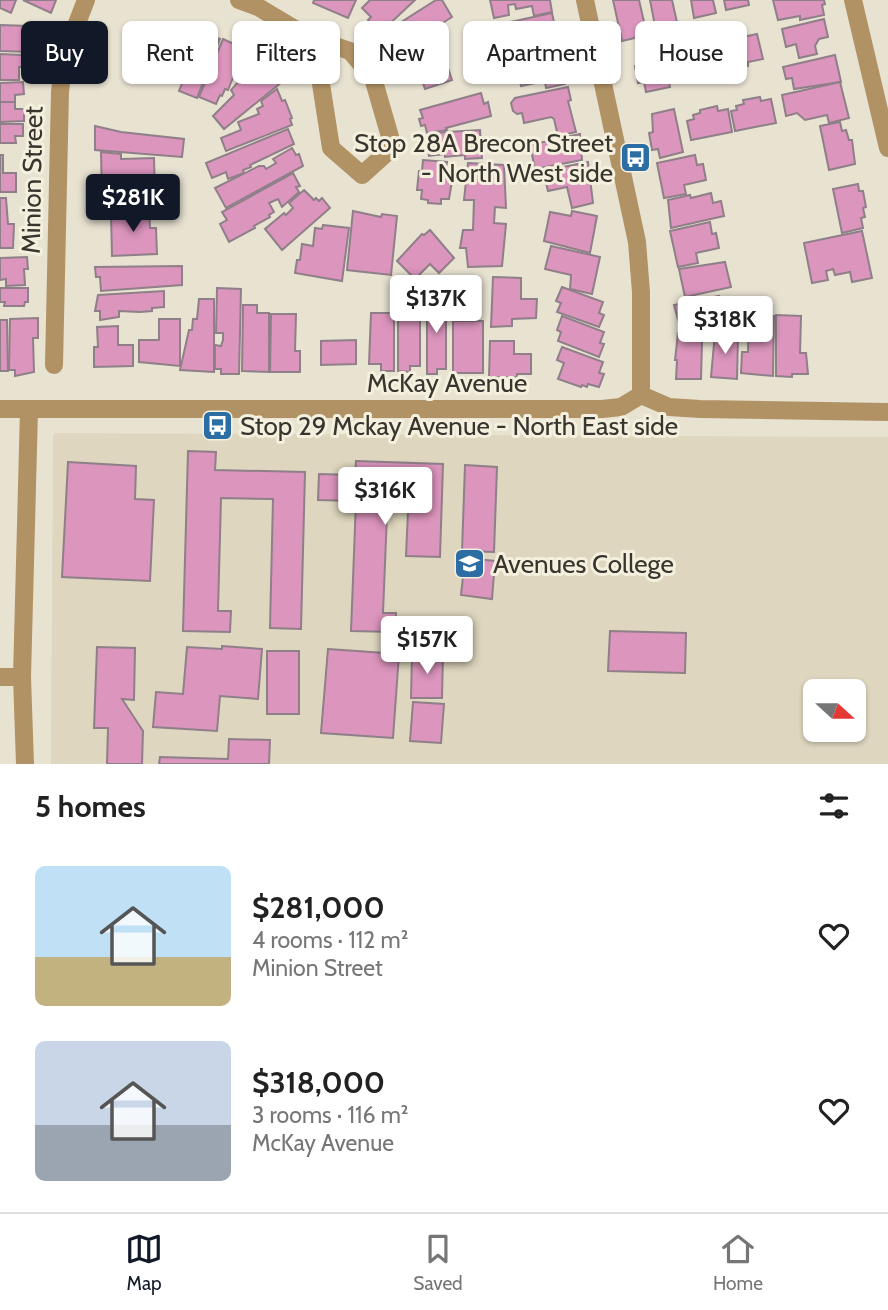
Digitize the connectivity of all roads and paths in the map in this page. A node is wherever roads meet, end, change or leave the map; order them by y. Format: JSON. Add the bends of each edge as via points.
{"nodes":[{"id":1,"x":86,"y":0,"type":"edge"},
{"id":2,"x":239,"y":0,"type":"edge"},
{"id":3,"x":585,"y":0,"type":"edge"},
{"id":4,"x":853,"y":0,"type":"edge"},
{"id":5,"x":260,"y":4,"type":"edge"},
{"id":6,"x":286,"y":21,"type":"edge"},
{"id":7,"x":314,"y":39,"type":"joint"},
{"id":8,"x":888,"y":148,"type":"edge"},
{"id":9,"x":54,"y":365,"type":"dead end"},
{"id":10,"x":640,"y":395,"type":"junction"},
{"id":11,"x":0,"y":409,"type":"edge"},
{"id":12,"x":29,"y":410,"type":"junction"},
{"id":13,"x":888,"y":412,"type":"edge"},
{"id":14,"x":0,"y":677,"type":"edge"},
{"id":15,"x":22,"y":677,"type":"junction"},
{"id":16,"x":24,"y":764,"type":"edge"}],
"edges":[{"from":1,"to":9,"type":"street","name":"Minion Street","via":[[64,57],[60,92]]},
{"from":2,"to":5,"type":"street"},
{"from":3,"to":10,"type":"street","via":[[637,242]]},
{"from":4,"to":8,"type":"street"},
{"from":5,"to":6,"type":"street"},
{"from":7,"to":7,"type":"street","via":[[350,51],[373,78],[393,147],[362,175],[331,148]]},
{"from":10,"to":12,"type":"street","name":"McKay Avenue","via":[[621,407],[602,410]]},
{"from":10,"to":13,"type":"street","via":[[669,407],[700,410]]},
{"from":11,"to":12,"type":"street","name":"McKay Avenue"},
{"from":12,"to":15,"type":"street"},
{"from":14,"to":15,"type":"street"},
{"from":15,"to":16,"type":"street"}]}
